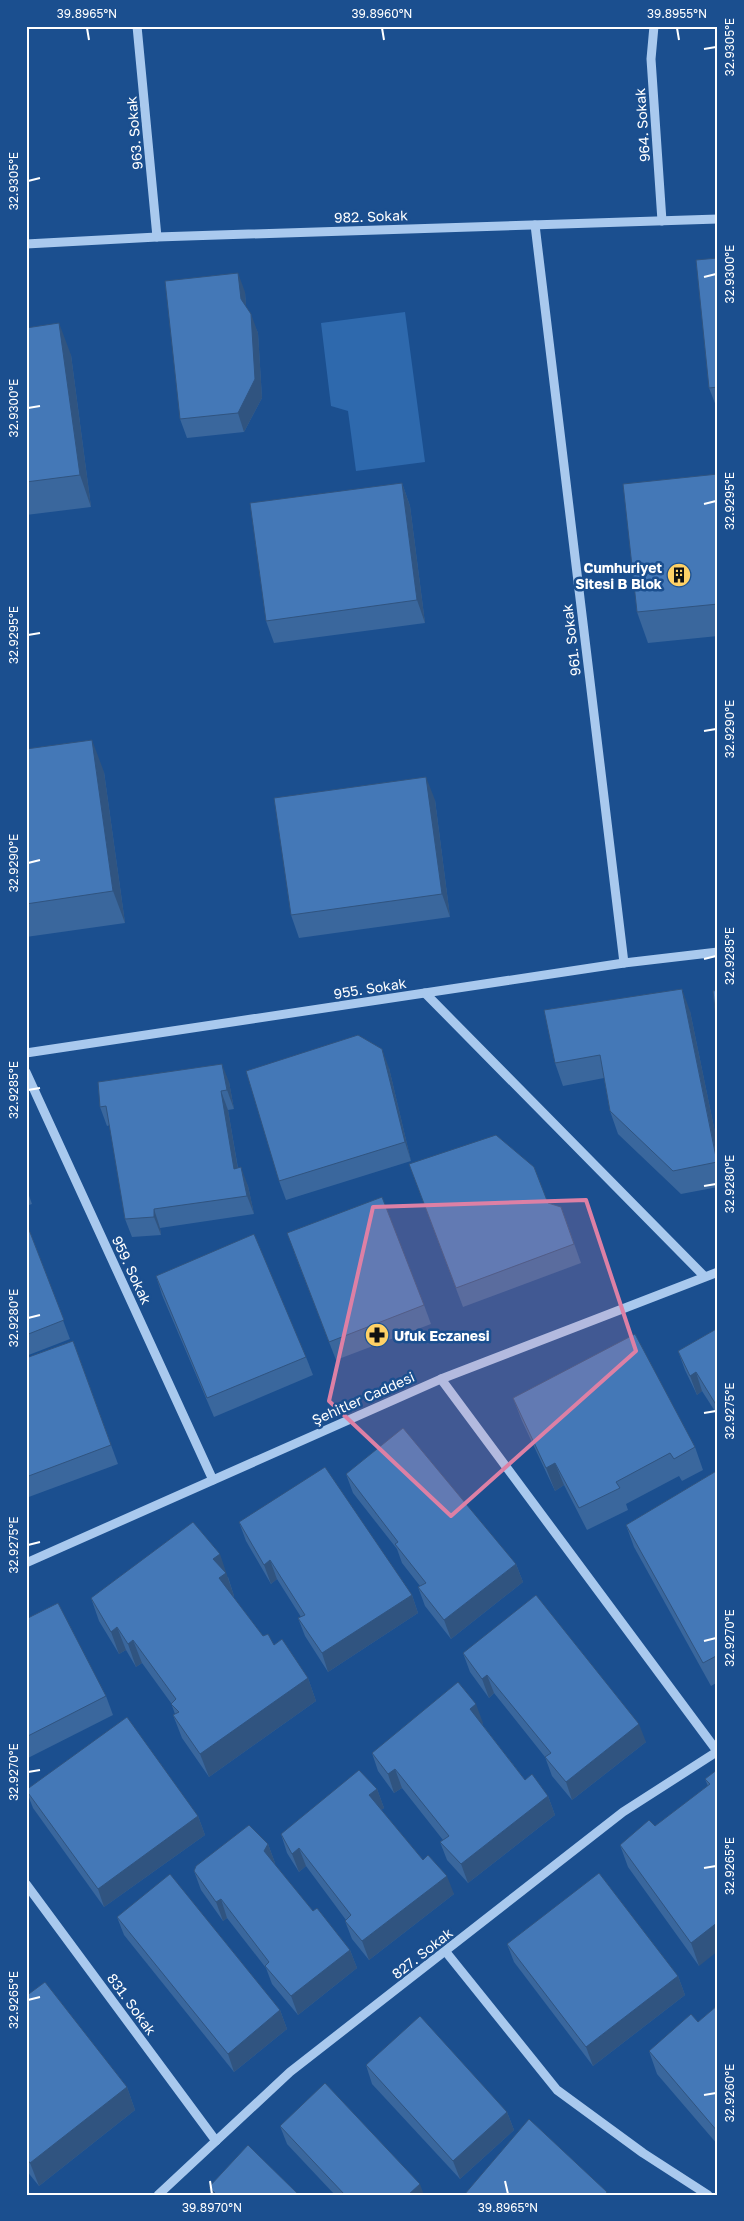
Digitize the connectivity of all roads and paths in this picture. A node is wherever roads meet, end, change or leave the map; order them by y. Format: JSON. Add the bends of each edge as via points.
{"nodes":[{"id":1,"x":137,"y":26,"type":"edge"},
{"id":2,"x":654,"y":26,"type":"edge"},
{"id":3,"x":718,"y":219,"type":"edge"},
{"id":4,"x":662,"y":221,"type":"junction"},
{"id":5,"x":535,"y":225,"type":"junction"},
{"id":6,"x":157,"y":237,"type":"junction"},
{"id":7,"x":26,"y":244,"type":"edge"},
{"id":8,"x":718,"y":952,"type":"edge"},
{"id":9,"x":624,"y":963,"type":"junction"},
{"id":10,"x":425,"y":993,"type":"junction"},
{"id":11,"x":26,"y":1053,"type":"edge"},
{"id":12,"x":26,"y":1072,"type":"edge"},
{"id":13,"x":718,"y":1272,"type":"edge"},
{"id":14,"x":704,"y":1276,"type":"junction"},
{"id":15,"x":441,"y":1379,"type":"junction"},
{"id":16,"x":213,"y":1480,"type":"junction"},
{"id":17,"x":26,"y":1563,"type":"edge"},
{"id":18,"x":717,"y":1751,"type":"edge"},
{"id":19,"x":26,"y":1884,"type":"edge"},
{"id":20,"x":446,"y":1952,"type":"junction"},
{"id":21,"x":216,"y":2141,"type":"junction"},
{"id":22,"x":158,"y":2195,"type":"edge"},
{"id":23,"x":708,"y":2195,"type":"edge"}],
"edges":[{"from":1,"to":6,"type":"street","name":"963. Sokak"},
{"from":2,"to":4,"type":"street","name":"964. Sokak","via":[[651,58]]},
{"from":3,"to":4,"type":"street","name":"982. Sokak"},
{"from":4,"to":5,"type":"street","name":"982. Sokak"},
{"from":5,"to":6,"type":"street","name":"982. Sokak"},
{"from":5,"to":9,"type":"street","name":"961. Sokak"},
{"from":6,"to":7,"type":"street","name":"982. Sokak"},
{"from":8,"to":9,"type":"street","name":"955. Sokak"},
{"from":9,"to":10,"type":"street","name":"955. Sokak"},
{"from":10,"to":11,"type":"street","name":"955. Sokak"},
{"from":10,"to":14,"type":"street"},
{"from":12,"to":16,"type":"street","name":"959. Sokak"},
{"from":13,"to":14,"type":"street","name":"Şehitler Caddesi"},
{"from":14,"to":15,"type":"street","name":"Şehitler Caddesi"},
{"from":15,"to":16,"type":"street","name":"Şehitler Caddesi"},
{"from":15,"to":18,"type":"street"},
{"from":16,"to":17,"type":"street","name":"Şehitler Caddesi"},
{"from":18,"to":20,"type":"street","name":"827. Sokak","via":[[623,1812]]},
{"from":19,"to":21,"type":"street","name":"831. Sokak"},
{"from":20,"to":21,"type":"street","name":"827. Sokak","via":[[290,2072]]},
{"from":20,"to":23,"type":"street","via":[[556,2090]]},
{"from":21,"to":22,"type":"street","name":"827. Sokak"}]}
